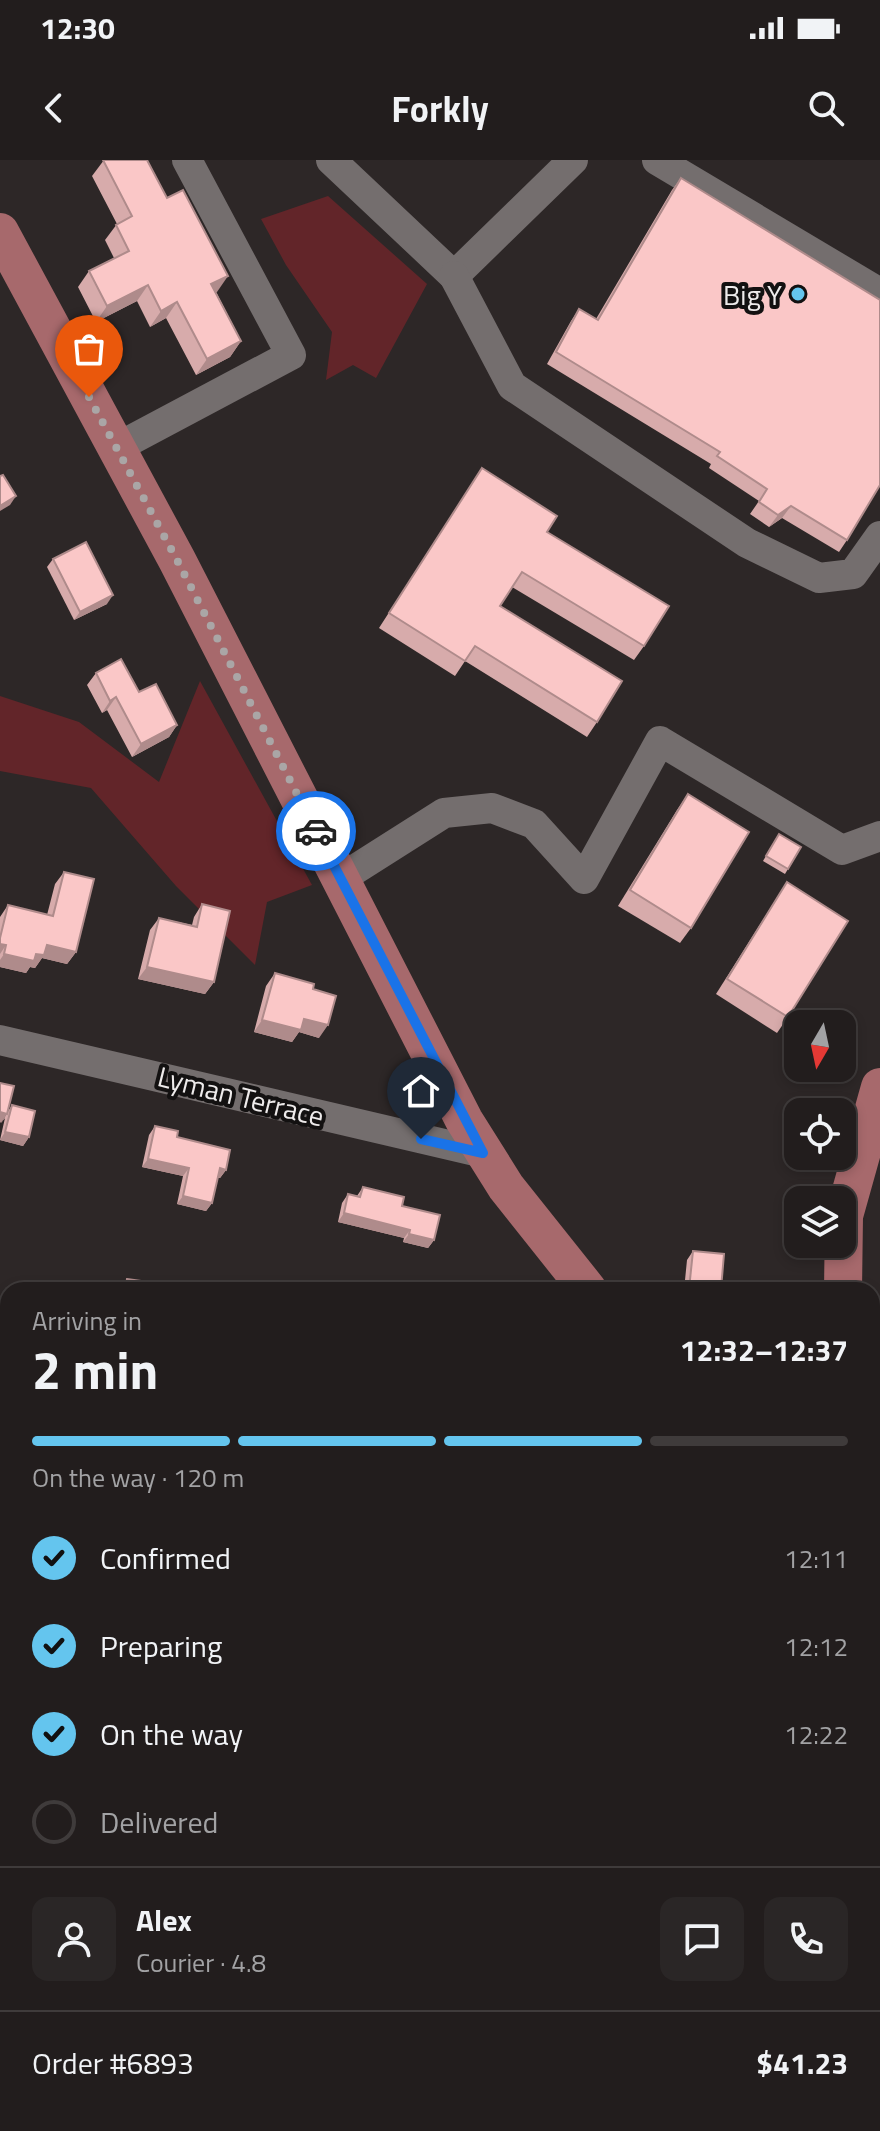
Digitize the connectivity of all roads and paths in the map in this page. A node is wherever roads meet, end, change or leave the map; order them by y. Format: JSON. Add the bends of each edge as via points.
{"nodes":[{"id":1,"x":187,"y":160,"type":"edge"},
{"id":2,"x":331,"y":160,"type":"edge"},
{"id":3,"x":573,"y":160,"type":"edge"},
{"id":4,"x":657,"y":160,"type":"edge"},
{"id":5,"x":0,"y":232,"type":"edge"},
{"id":6,"x":454,"y":276,"type":"junction"},
{"id":7,"x":880,"y":293,"type":"edge"},
{"id":8,"x":116,"y":448,"type":"junction"},
{"id":9,"x":879,"y":541,"type":"edge"},
{"id":10,"x":880,"y":836,"type":"edge"},
{"id":11,"x":340,"y":879,"type":"junction"},
{"id":12,"x":0,"y":1040,"type":"edge"},
{"id":13,"x":880,"y":1087,"type":"edge"},
{"id":14,"x":483,"y":1153,"type":"junction"},
{"id":15,"x":581,"y":1282,"type":"edge"},
{"id":16,"x":843,"y":1282,"type":"edge"}],
"edges":[{"from":1,"to":8,"type":"street","via":[[291,355]]},
{"from":2,"to":6,"type":"street"},
{"from":3,"to":6,"type":"street"},
{"from":4,"to":7,"type":"street"},
{"from":5,"to":8,"type":"main road"},
{"from":6,"to":9,"type":"street","via":[[512,386],[747,543],[819,578],[853,574]]},
{"from":8,"to":11,"type":"main road"},
{"from":10,"to":11,"type":"street","via":[[842,850],[660,741],[584,879],[534,824],[492,808],[444,813]]},
{"from":11,"to":14,"type":"main road"},
{"from":12,"to":14,"type":"street","name":"Lyman Terrace"},
{"from":13,"to":16,"type":"main road","via":[[844,1216]]},
{"from":14,"to":15,"type":"main road"}]}
